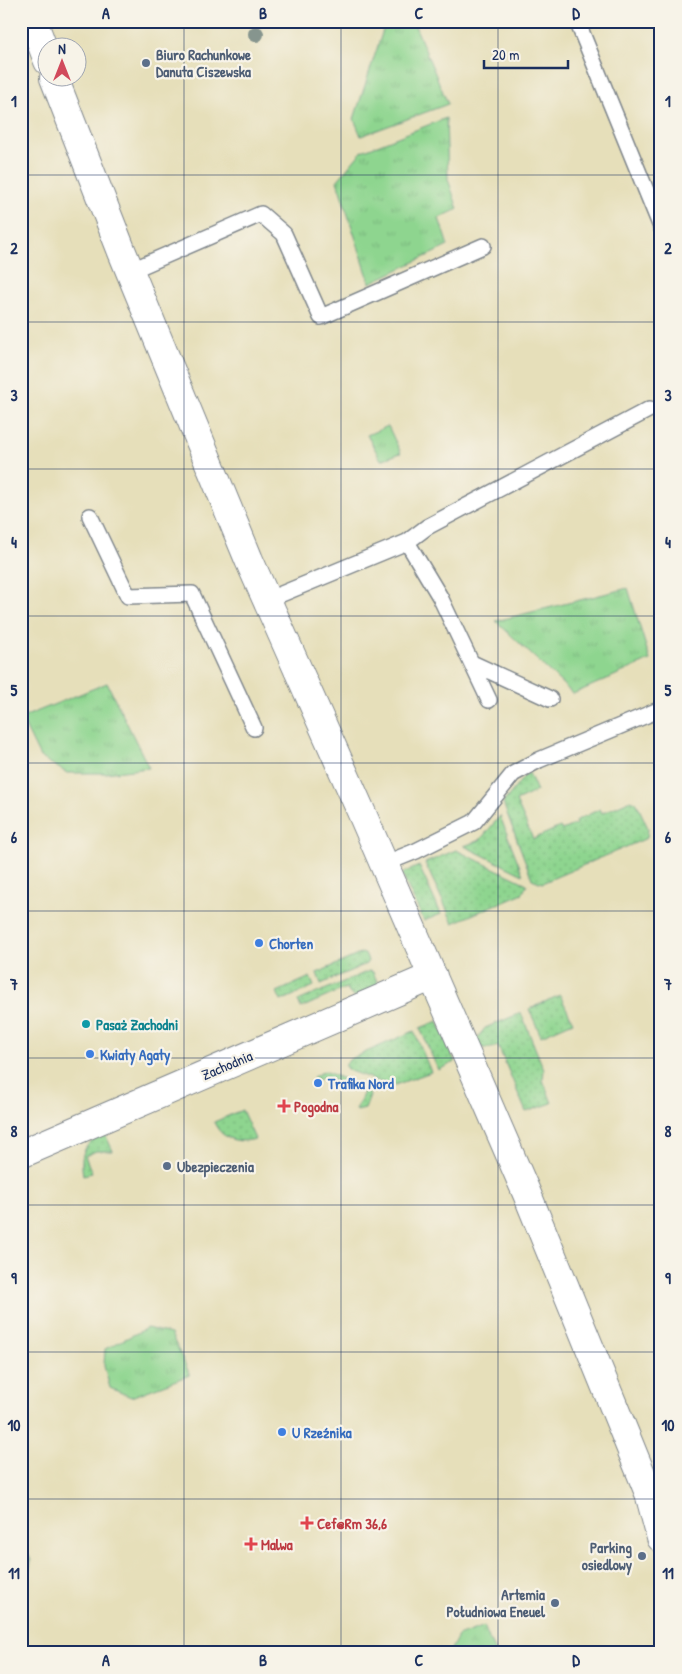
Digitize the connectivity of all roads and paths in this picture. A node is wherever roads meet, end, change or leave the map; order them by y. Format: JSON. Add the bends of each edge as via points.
{"nodes":[{"id":1,"x":33,"y":21,"type":"edge"},
{"id":2,"x":577,"y":21,"type":"edge"},
{"id":3,"x":39,"y":38,"type":"edge"},
{"id":4,"x":58,"y":88,"type":"edge"},
{"id":5,"x":661,"y":227,"type":"edge"},
{"id":6,"x":482,"y":246,"type":"dead end"},
{"id":7,"x":130,"y":271,"type":"junction"},
{"id":8,"x":650,"y":409,"type":"dead end"},
{"id":9,"x":90,"y":516,"type":"dead end"},
{"id":10,"x":407,"y":542,"type":"junction"},
{"id":11,"x":267,"y":600,"type":"junction"},
{"id":12,"x":472,"y":663,"type":"junction"},
{"id":13,"x":550,"y":699,"type":"dead end"},
{"id":14,"x":489,"y":700,"type":"dead end"},
{"id":15,"x":661,"y":709,"type":"edge"},
{"id":16,"x":254,"y":728,"type":"dead end"},
{"id":17,"x":384,"y":864,"type":"junction"},
{"id":18,"x":433,"y":976,"type":"junction"},
{"id":19,"x":21,"y":1154,"type":"edge"},
{"id":20,"x":655,"y":1491,"type":"edge"},
{"id":21,"x":661,"y":1538,"type":"edge"}],
"edges":[{"from":1,"to":3,"type":"street"},
{"from":2,"to":5,"type":"lane"},
{"from":4,"to":7,"type":"street"},
{"from":6,"to":7,"type":"lane","via":[[321,317],[284,234],[262,214]]},
{"from":7,"to":11,"type":"street"},
{"from":8,"to":10,"type":"lane","via":[[427,527]]},
{"from":9,"to":16,"type":"lane","via":[[128,596],[192,594]]},
{"from":10,"to":11,"type":"lane"},
{"from":10,"to":12,"type":"lane","via":[[440,597]]},
{"from":11,"to":17,"type":"street"},
{"from":12,"to":13,"type":"lane"},
{"from":12,"to":14,"type":"lane"},
{"from":15,"to":17,"type":"lane","via":[[513,774],[474,822]]},
{"from":17,"to":18,"type":"street"},
{"from":18,"to":19,"type":"street","name":"Zachodnia"},
{"from":18,"to":20,"type":"street"},
{"from":20,"to":21,"type":"street"}]}
